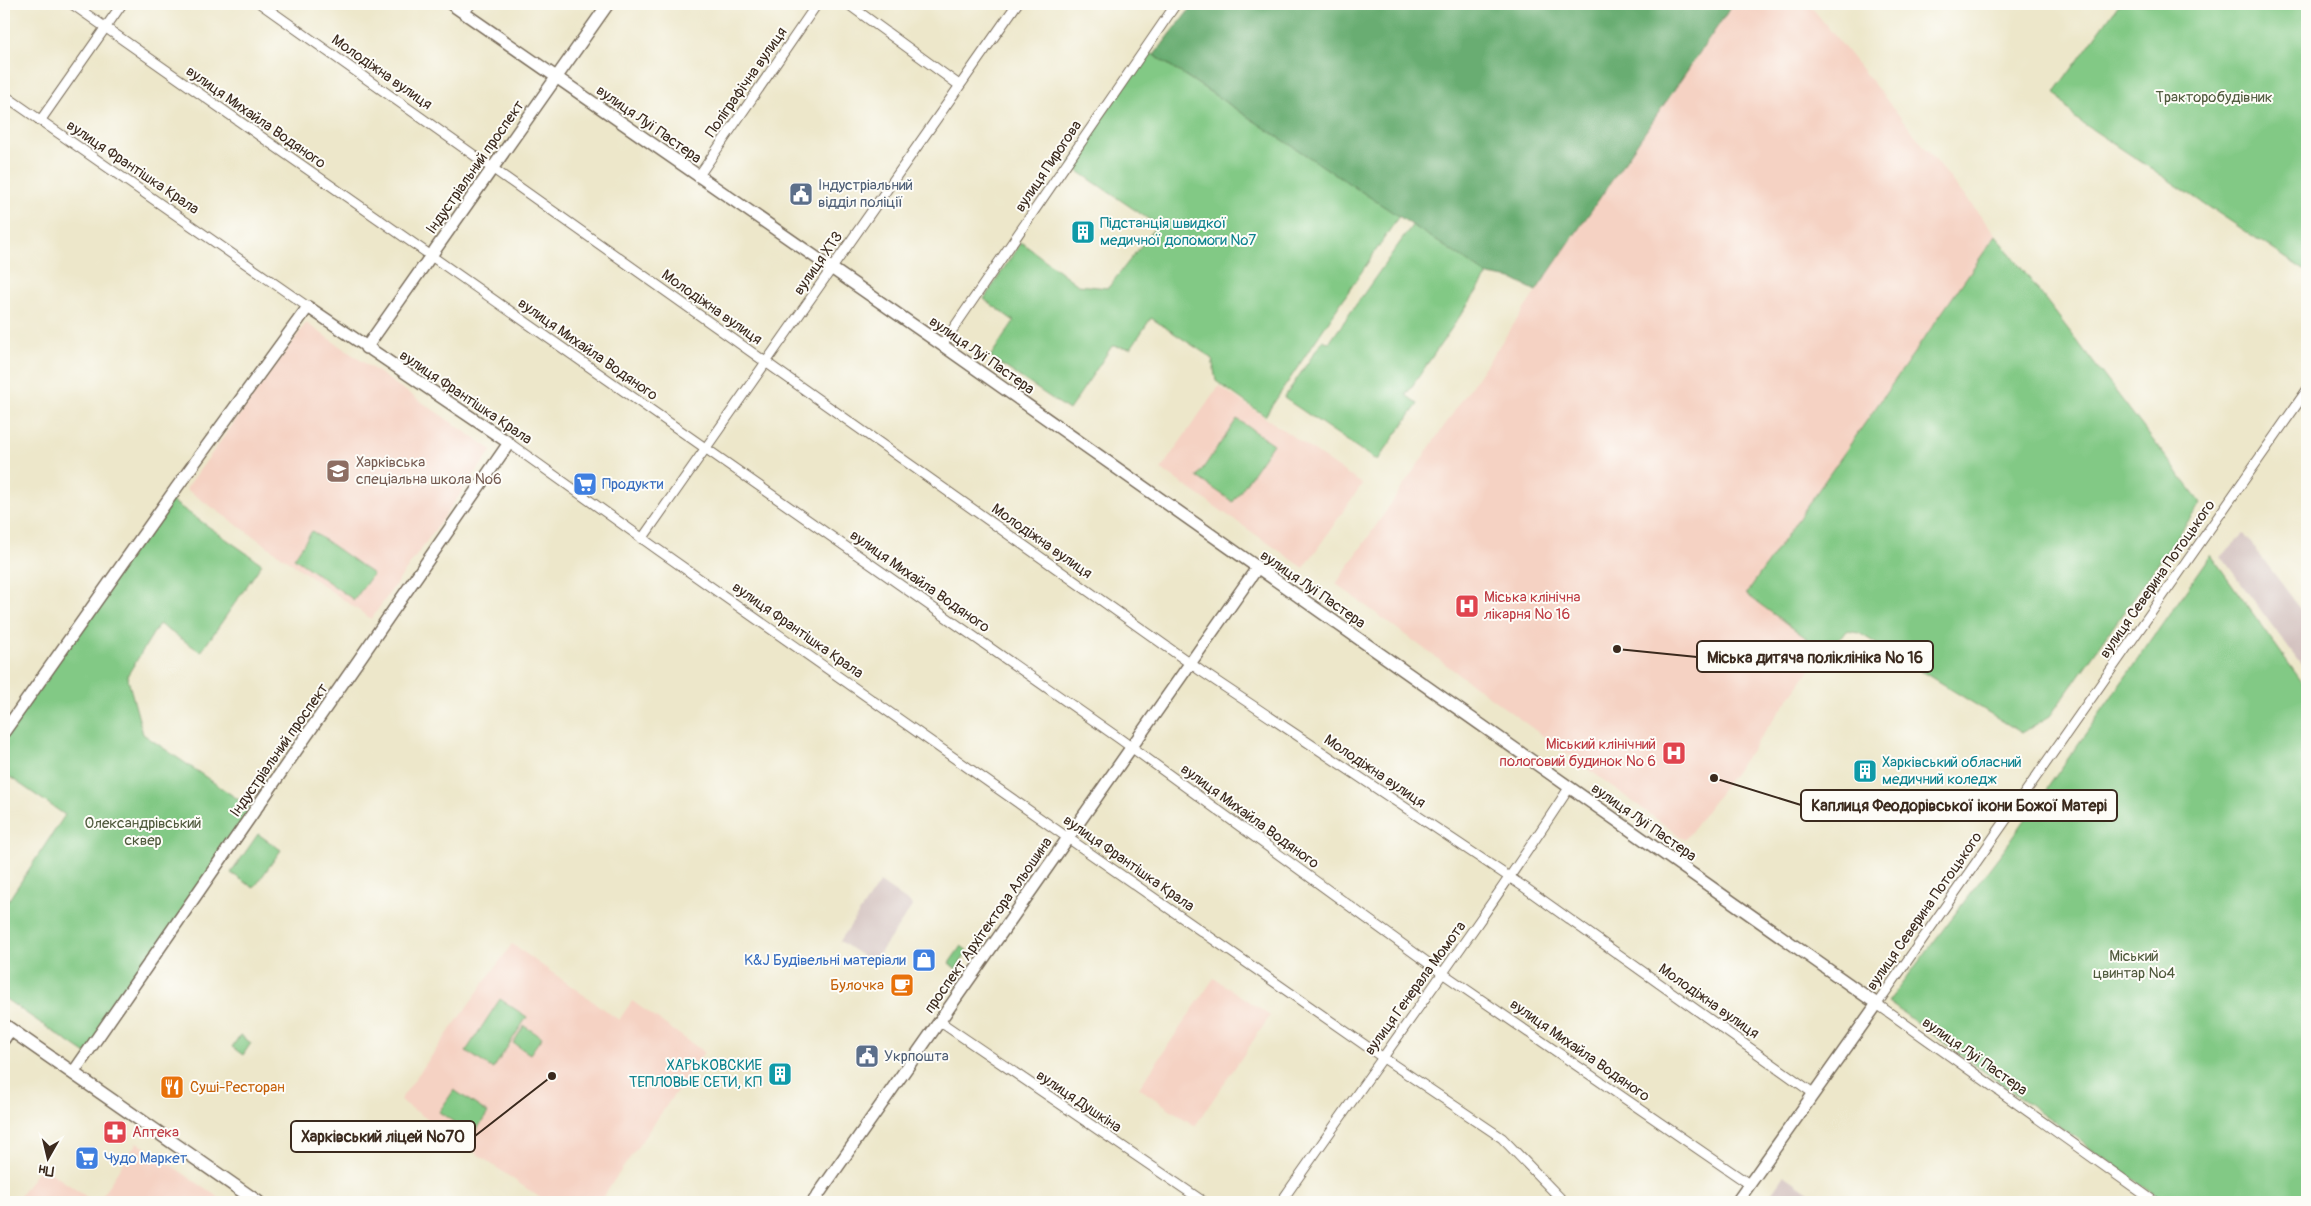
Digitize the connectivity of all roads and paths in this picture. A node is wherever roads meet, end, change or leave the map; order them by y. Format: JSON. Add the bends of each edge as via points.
{"nodes":[{"id":1,"x":72,"y":4,"type":"edge"},
{"id":2,"x":122,"y":4,"type":"edge"},
{"id":3,"x":261,"y":4,"type":"edge"},
{"id":4,"x":451,"y":4,"type":"edge"},
{"id":5,"x":608,"y":4,"type":"edge"},
{"id":6,"x":817,"y":4,"type":"edge"},
{"id":7,"x":848,"y":4,"type":"edge"},
{"id":8,"x":1017,"y":4,"type":"edge"},
{"id":9,"x":1176,"y":4,"type":"edge"},
{"id":10,"x":467,"y":8,"type":"edge"},
{"id":11,"x":105,"y":27,"type":"junction"},
{"id":12,"x":556,"y":78,"type":"junction"},
{"id":13,"x":959,"y":85,"type":"junction"},
{"id":14,"x":4,"y":96,"type":"edge"},
{"id":15,"x":40,"y":121,"type":"junction"},
{"id":16,"x":493,"y":168,"type":"junction"},
{"id":17,"x":698,"y":177,"type":"junction"},
{"id":18,"x":430,"y":256,"type":"junction"},
{"id":19,"x":831,"y":269,"type":"junction"},
{"id":20,"x":308,"y":307,"type":"junction"},
{"id":21,"x":942,"y":345,"type":"junction"},
{"id":22,"x":366,"y":348,"type":"junction"},
{"id":23,"x":766,"y":362,"type":"junction"},
{"id":24,"x":2307,"y":390,"type":"edge"},
{"id":25,"x":509,"y":443,"type":"junction"},
{"id":26,"x":706,"y":447,"type":"junction"},
{"id":27,"x":642,"y":539,"type":"junction"},
{"id":28,"x":1257,"y":568,"type":"junction"},
{"id":29,"x":1190,"y":663,"type":"junction"},
{"id":30,"x":4,"y":732,"type":"edge"},
{"id":31,"x":1130,"y":748,"type":"junction"},
{"id":32,"x":1569,"y":788,"type":"junction"},
{"id":33,"x":1068,"y":838,"type":"junction"},
{"id":34,"x":1510,"y":878,"type":"junction"},
{"id":35,"x":1443,"y":973,"type":"junction"},
{"id":36,"x":1877,"y":1004,"type":"junction"},
{"id":37,"x":939,"y":1021,"type":"junction"},
{"id":38,"x":6,"y":1031,"type":"edge"},
{"id":39,"x":1382,"y":1057,"type":"junction"},
{"id":40,"x":73,"y":1073,"type":"junction"},
{"id":41,"x":1813,"y":1093,"type":"junction"},
{"id":42,"x":1749,"y":1184,"type":"junction"},
{"id":43,"x":258,"y":1202,"type":"edge"},
{"id":44,"x":813,"y":1202,"type":"edge"},
{"id":45,"x":1204,"y":1202,"type":"edge"},
{"id":46,"x":1281,"y":1202,"type":"edge"},
{"id":47,"x":1564,"y":1202,"type":"edge"},
{"id":48,"x":1737,"y":1202,"type":"edge"},
{"id":49,"x":2155,"y":1202,"type":"edge"}],
"edges":[{"from":1,"to":11,"type":"street","name":"вулиця Михайла Водяного"},
{"from":2,"to":11,"type":"street"},
{"from":3,"to":16,"type":"street","name":"Молодіжна вулиця"},
{"from":4,"to":10,"type":"street","name":"вулиця Луї Пастера"},
{"from":5,"to":12,"type":"street","name":"Індустріальний проспект"},
{"from":6,"to":17,"type":"street","name":"Поліграфічна вулиця"},
{"from":7,"to":13,"type":"street"},
{"from":8,"to":13,"type":"street","name":"вулиця ХТЗ"},
{"from":9,"to":21,"type":"street","name":"вулиця Пирогова"},
{"from":10,"to":12,"type":"street","name":"вулиця Луї Пастера"},
{"from":11,"to":15,"type":"street"},
{"from":11,"to":18,"type":"street","name":"вулиця Михайла Водяного"},
{"from":12,"to":16,"type":"street","name":"Індустріальний проспект"},
{"from":12,"to":17,"type":"street","name":"вулиця Луї Пастера"},
{"from":13,"to":19,"type":"street","name":"вулиця ХТЗ"},
{"from":14,"to":15,"type":"street","name":"вулиця Франтішка Крала"},
{"from":15,"to":20,"type":"street","name":"вулиця Франтішка Крала"},
{"from":16,"to":18,"type":"street","name":"Індустріальний проспект"},
{"from":16,"to":23,"type":"street","name":"Молодіжна вулиця"},
{"from":17,"to":19,"type":"street","name":"вулиця Луї Пастера"},
{"from":18,"to":22,"type":"street","name":"Індустріальний проспект"},
{"from":18,"to":26,"type":"street","name":"вулиця Михайла Водяного"},
{"from":19,"to":21,"type":"street","name":"вулиця Луї Пастера"},
{"from":19,"to":23,"type":"street","name":"вулиця ХТЗ"},
{"from":20,"to":22,"type":"street","name":"вулиця Франтішка Крала"},
{"from":20,"to":30,"type":"street"},
{"from":21,"to":28,"type":"street","name":"вулиця Луї Пастера"},
{"from":22,"to":25,"type":"street","name":"вулиця Франтішка Крала"},
{"from":23,"to":26,"type":"street","name":"вулиця ХТЗ"},
{"from":23,"to":29,"type":"street","name":"Молодіжна вулиця"},
{"from":24,"to":36,"type":"street","name":"вулиця Северина Потоцького"},
{"from":25,"to":27,"type":"street","name":"вулиця Франтішка Крала"},
{"from":25,"to":40,"type":"street","name":"Індустріальний проспект"},
{"from":26,"to":27,"type":"street","name":"вулиця ХТЗ"},
{"from":26,"to":31,"type":"street","name":"вулиця Михайла Водяного"},
{"from":27,"to":33,"type":"street","name":"вулиця Франтішка Крала"},
{"from":28,"to":29,"type":"street","name":"проспект Архітектора Альошина"},
{"from":28,"to":32,"type":"street","name":"вулиця Луї Пастера"},
{"from":29,"to":31,"type":"street","name":"проспект Архітектора Альошина"},
{"from":29,"to":34,"type":"street","name":"Молодіжна вулиця"},
{"from":31,"to":33,"type":"street","name":"проспект Архітектора Альошина"},
{"from":31,"to":35,"type":"street","name":"вулиця Михайла Водяного"},
{"from":32,"to":34,"type":"street","name":"вулиця Генерала Момота"},
{"from":32,"to":36,"type":"street","name":"вулиця Луї Пастера"},
{"from":33,"to":37,"type":"street","name":"проспект Архітектора Альошина"},
{"from":33,"to":39,"type":"street","name":"вулиця Франтішка Крала"},
{"from":34,"to":35,"type":"street","name":"вулиця Генерала Момота"},
{"from":34,"to":41,"type":"street","name":"Молодіжна вулиця"},
{"from":35,"to":39,"type":"street","name":"вулиця Генерала Момота"},
{"from":35,"to":42,"type":"street","name":"вулиця Михайла Водяного"},
{"from":36,"to":41,"type":"street","name":"вулиця Северина Потоцького"},
{"from":36,"to":49,"type":"street","name":"вулиця Луї Пастера"},
{"from":37,"to":44,"type":"street","name":"проспект Архітектора Альошина"},
{"from":37,"to":45,"type":"street","name":"вулиця Душкіна"},
{"from":38,"to":40,"type":"main road"},
{"from":39,"to":46,"type":"street","name":"вулиця Генерала Момота"},
{"from":39,"to":47,"type":"street","name":"вулиця Франтішка Крала","via":[[1502,1138]]},
{"from":40,"to":43,"type":"main road"},
{"from":41,"to":42,"type":"street","name":"вулиця Северина Потоцького"},
{"from":42,"to":48,"type":"street","name":"вулиця Северина Потоцького"}]}
